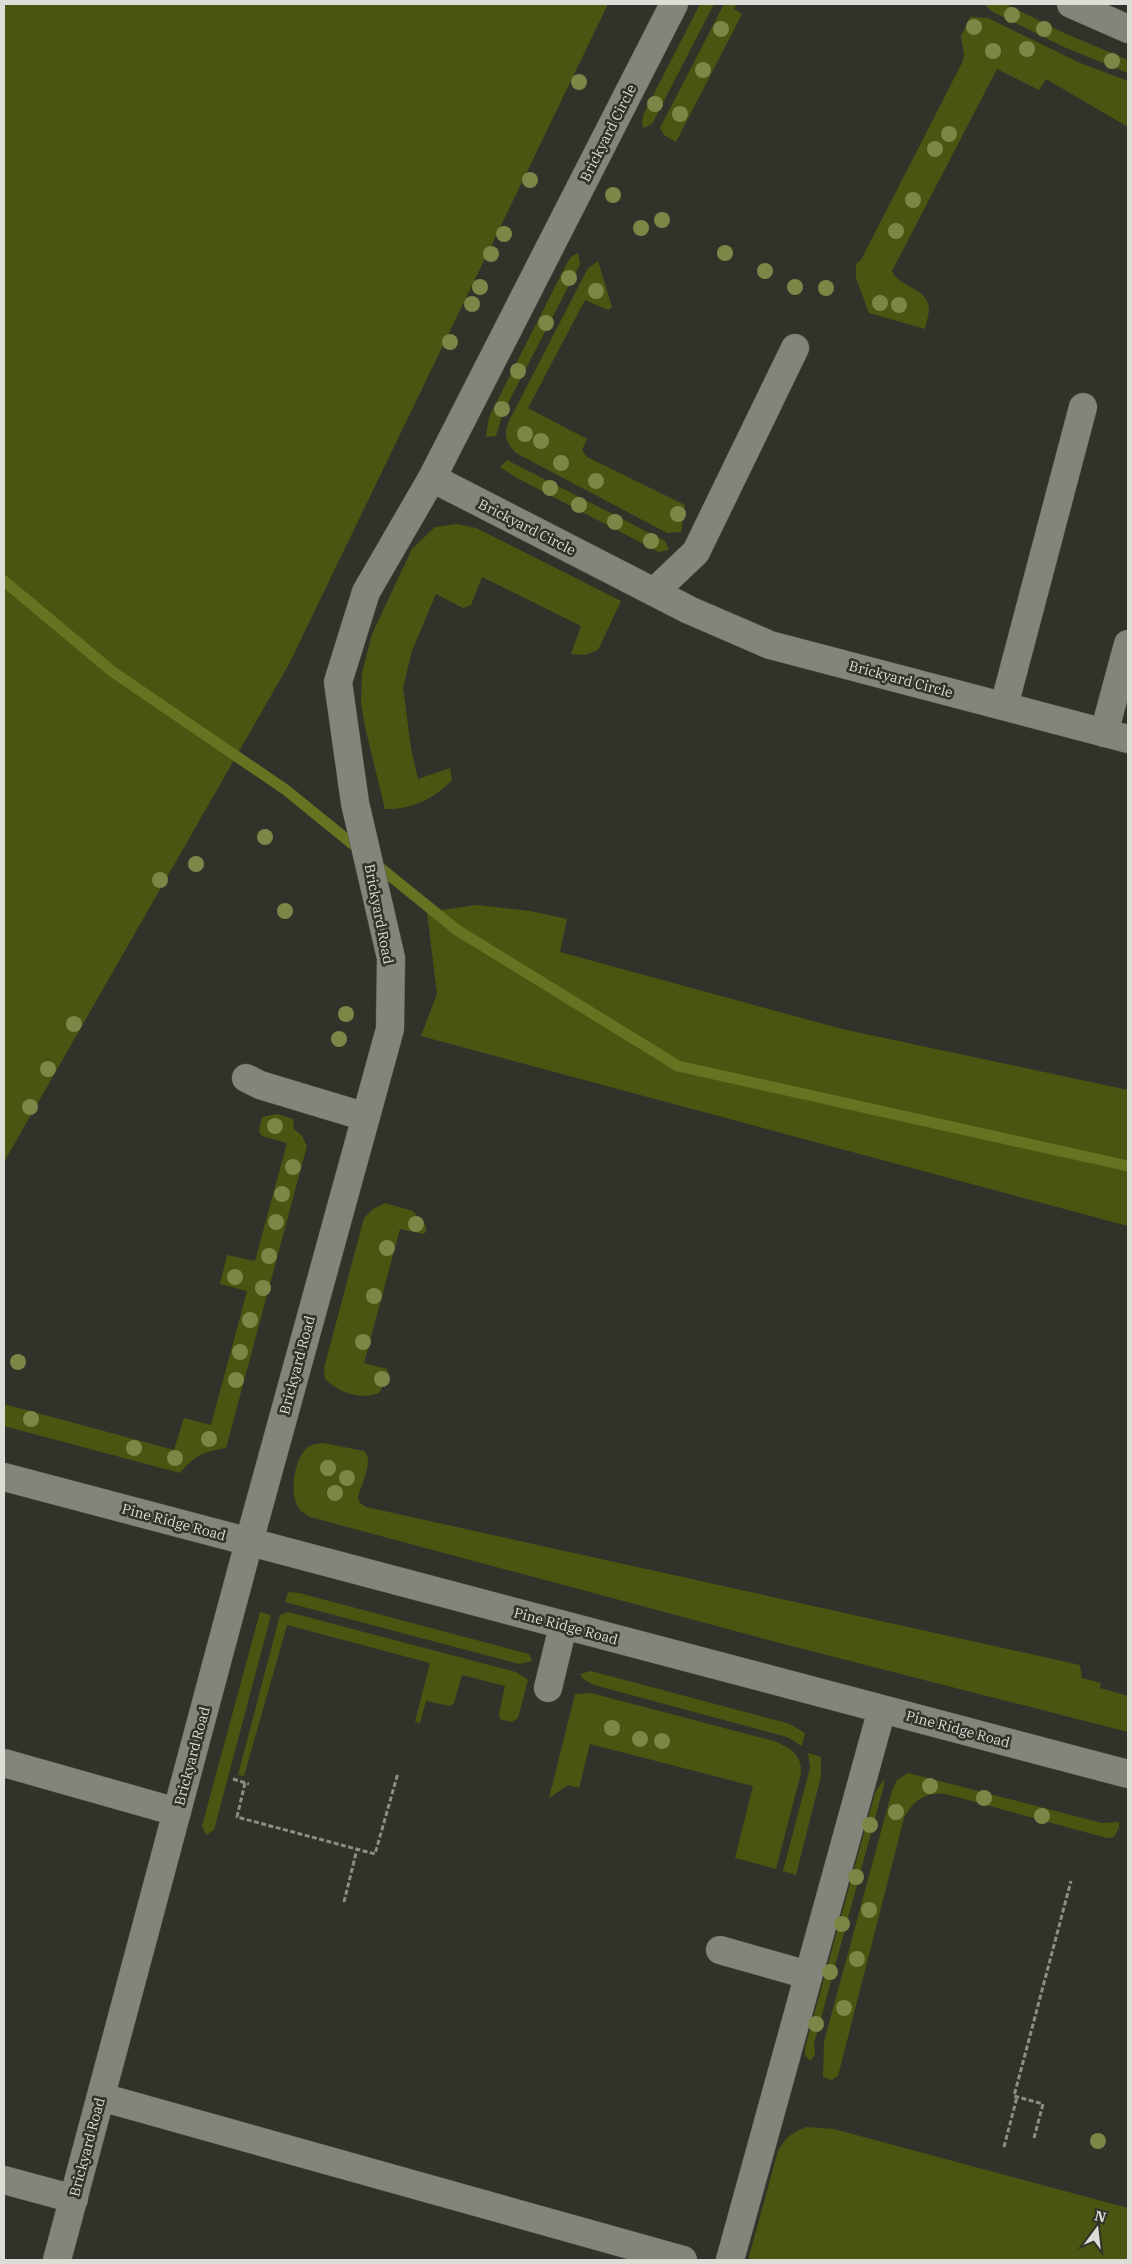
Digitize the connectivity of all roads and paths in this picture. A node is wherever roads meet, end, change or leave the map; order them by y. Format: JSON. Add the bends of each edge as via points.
{"nodes":[{"id":1,"x":674,"y":4,"type":"edge"},
{"id":2,"x":1074,"y":4,"type":"edge"},
{"id":3,"x":1128,"y":29,"type":"edge"},
{"id":4,"x":795,"y":348,"type":"dead end"},
{"id":5,"x":1083,"y":406,"type":"dead end"},
{"id":6,"x":432,"y":478,"type":"junction"},
{"id":7,"x":654,"y":592,"type":"junction"},
{"id":8,"x":1128,"y":644,"type":"edge"},
{"id":9,"x":1004,"y":706,"type":"junction"},
{"id":10,"x":1116,"y":736,"type":"edge"},
{"id":11,"x":246,"y":1078,"type":"dead end"},
{"id":12,"x":366,"y":1117,"type":"junction"},
{"id":13,"x":4,"y":1477,"type":"edge"},
{"id":14,"x":249,"y":1542,"type":"junction"},
{"id":15,"x":563,"y":1626,"type":"junction"},
{"id":16,"x":548,"y":1688,"type":"dead end"},
{"id":17,"x":882,"y":1709,"type":"junction"},
{"id":18,"x":4,"y":1763,"type":"edge"},
{"id":19,"x":398,"y":1773,"type":"dead end"},
{"id":20,"x":1128,"y":1774,"type":"edge"},
{"id":21,"x":233,"y":1779,"type":"dead end"},
{"id":22,"x":177,"y":1812,"type":"junction"},
{"id":23,"x":358,"y":1849,"type":"junction"},
{"id":24,"x":1071,"y":1881,"type":"dead end"},
{"id":25,"x":344,"y":1902,"type":"dead end"},
{"id":26,"x":720,"y":1950,"type":"dead end"},
{"id":27,"x":808,"y":1975,"type":"junction"},
{"id":28,"x":101,"y":2097,"type":"junction"},
{"id":29,"x":1017,"y":2097,"type":"junction"},
{"id":30,"x":1034,"y":2138,"type":"dead end"},
{"id":31,"x":1004,"y":2147,"type":"dead end"},
{"id":32,"x":4,"y":2180,"type":"edge"},
{"id":33,"x":74,"y":2199,"type":"junction"},
{"id":34,"x":57,"y":2260,"type":"edge"},
{"id":35,"x":683,"y":2260,"type":"edge"},
{"id":36,"x":730,"y":2260,"type":"edge"}],
"edges":[{"from":1,"to":6,"type":"street","name":"Brickyard Circle"},
{"from":2,"to":3,"type":"street"},
{"from":4,"to":7,"type":"street","via":[[696,552]]},
{"from":5,"to":9,"type":"street"},
{"from":6,"to":7,"type":"street","name":"Brickyard Circle"},
{"from":6,"to":12,"type":"street","name":"Brickyard Road","via":[[366,592],[338,682],[356,803],[391,958],[390,1029]]},
{"from":7,"to":9,"type":"street","name":"Brickyard Circle","via":[[770,645]]},
{"from":8,"to":10,"type":"street"},
{"from":9,"to":10,"type":"street","name":"Brickyard Circle"},
{"from":11,"to":12,"type":"street"},
{"from":12,"to":14,"type":"street","name":"Brickyard Road"},
{"from":13,"to":14,"type":"street","name":"Pine Ridge Road"},
{"from":14,"to":15,"type":"street","name":"Pine Ridge Road"},
{"from":14,"to":22,"type":"street","name":"Brickyard Road"},
{"from":15,"to":16,"type":"street"},
{"from":15,"to":17,"type":"street","name":"Pine Ridge Road"},
{"from":17,"to":20,"type":"street","name":"Pine Ridge Road"},
{"from":17,"to":27,"type":"street"},
{"from":18,"to":22,"type":"street"},
{"from":19,"to":23,"type":"path","via":[[376,1854]]},
{"from":21,"to":23,"type":"path","via":[[247,1783],[237,1817]]},
{"from":22,"to":28,"type":"street","name":"Brickyard Road"},
{"from":23,"to":25,"type":"path"},
{"from":24,"to":29,"type":"path","via":[[1014,2096]]},
{"from":26,"to":27,"type":"street"},
{"from":27,"to":36,"type":"street"},
{"from":28,"to":33,"type":"street","name":"Brickyard Road"},
{"from":28,"to":35,"type":"street"},
{"from":29,"to":30,"type":"path","via":[[1043,2104]]},
{"from":29,"to":31,"type":"path"},
{"from":32,"to":33,"type":"street"},
{"from":33,"to":34,"type":"street","name":"Brickyard Road"}]}
